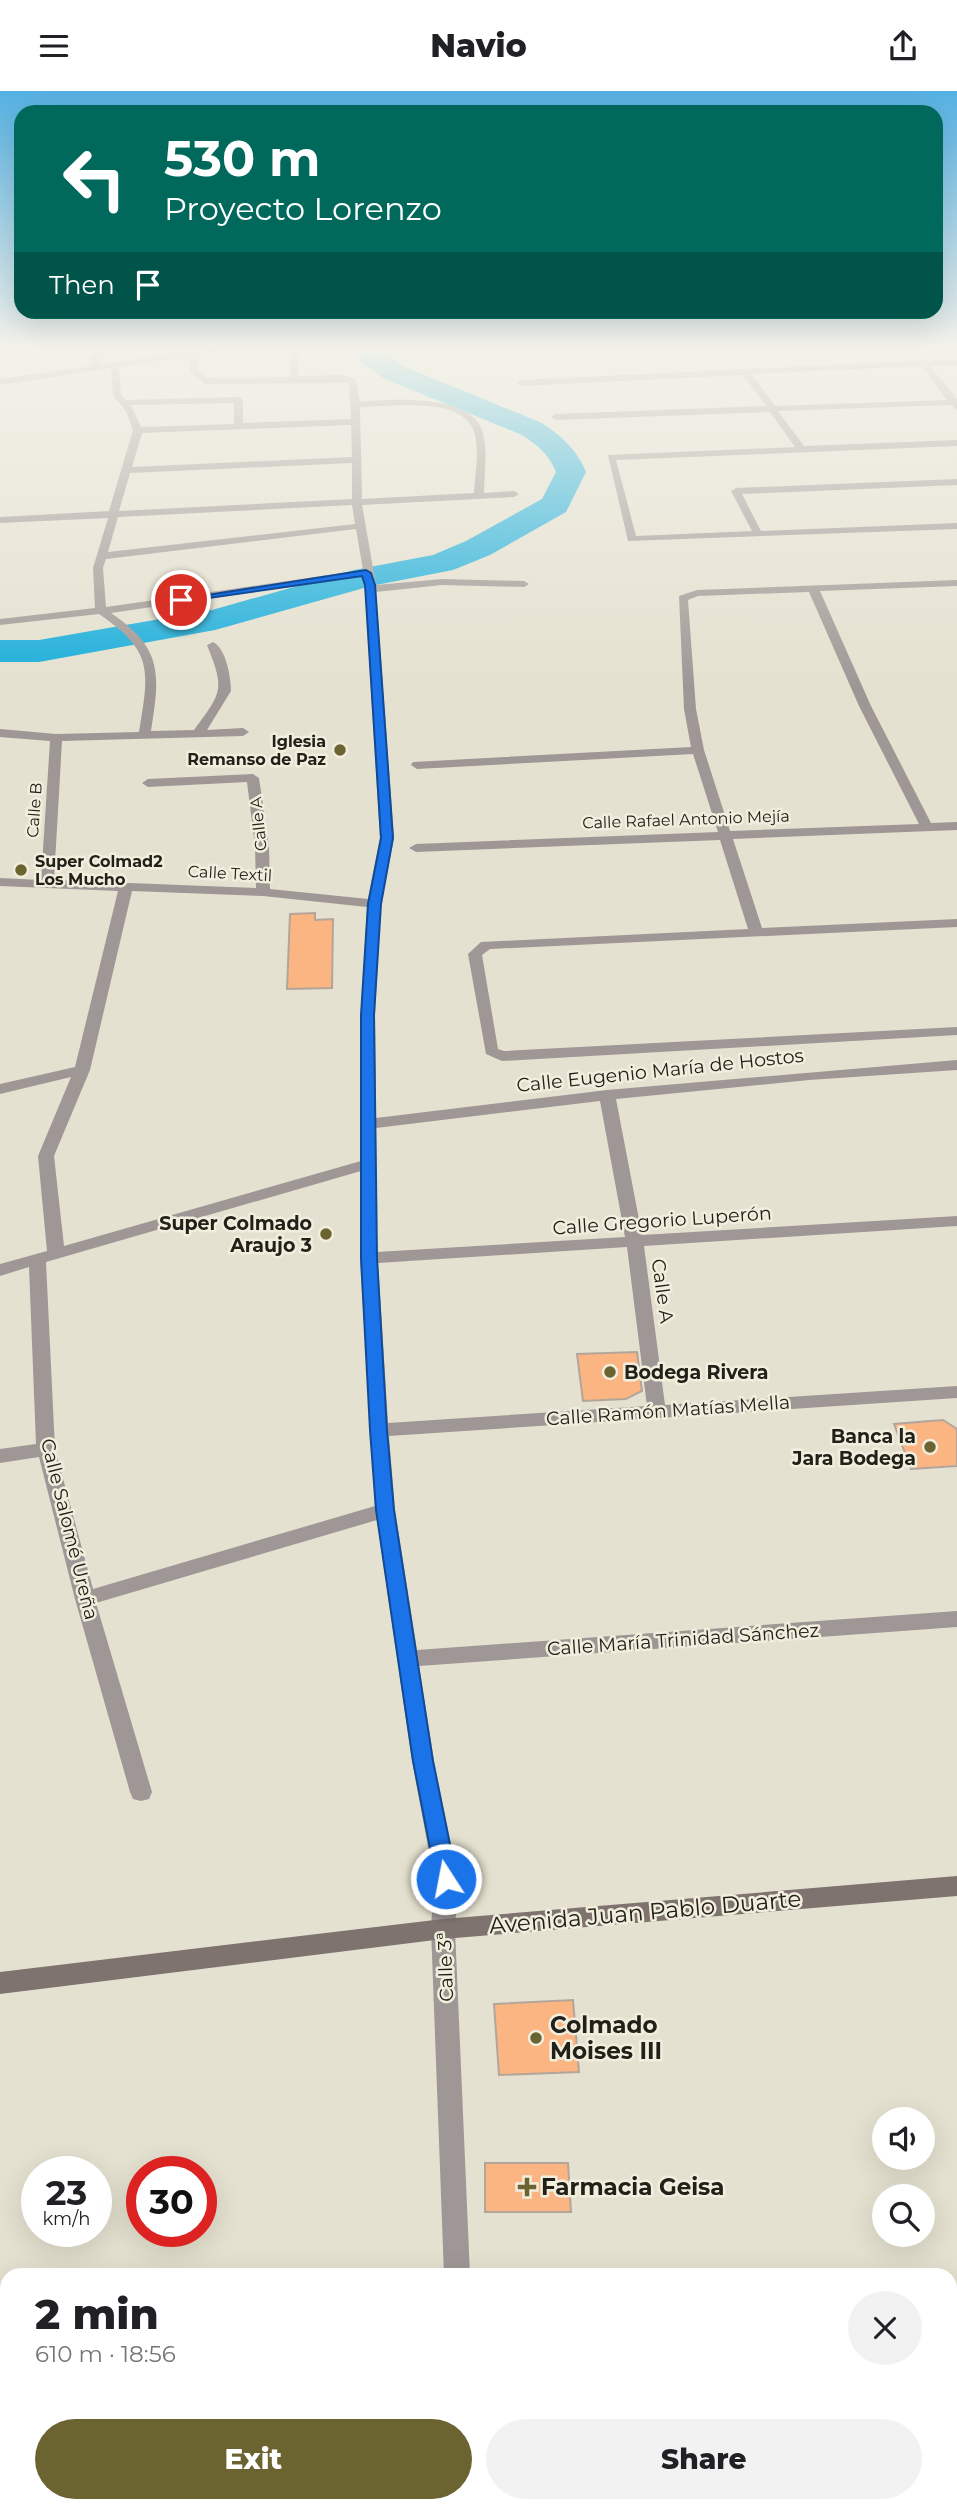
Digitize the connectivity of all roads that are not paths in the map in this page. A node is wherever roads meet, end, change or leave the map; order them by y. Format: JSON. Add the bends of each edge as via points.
{"nodes":[{"id":1,"x":129,"y":461,"type":"edge"},
{"id":2,"x":333,"y":461,"type":"edge"},
{"id":3,"x":357,"y":461,"type":"edge"},
{"id":4,"x":478,"y":461,"type":"edge"},
{"id":5,"x":612,"y":461,"type":"edge"},
{"id":6,"x":127,"y":470,"type":"junction"},
{"id":7,"x":957,"y":482,"type":"edge"},
{"id":8,"x":514,"y":494,"type":"dead end"},
{"id":9,"x":479,"y":496,"type":"junction"},
{"id":10,"x":357,"y":503,"type":"junction"},
{"id":11,"x":110,"y":516,"type":"junction"},
{"id":12,"x":0,"y":520,"type":"edge"},
{"id":13,"x":360,"y":526,"type":"junction"},
{"id":14,"x":957,"y":526,"type":"edge"},
{"id":15,"x":758,"y":534,"type":"junction"},
{"id":16,"x":102,"y":557,"type":"junction"},
{"id":17,"x":369,"y":583,"type":"junction"},
{"id":18,"x":957,"y":583,"type":"edge"},
{"id":19,"x":524,"y":584,"type":"dead end"},
{"id":20,"x":813,"y":589,"type":"junction"},
{"id":21,"x":102,"y":611,"type":"junction"},
{"id":22,"x":0,"y":622,"type":"edge"},
{"id":23,"x":213,"y":645,"type":"dead end"},
{"id":24,"x":243,"y":732,"type":"dead end"},
{"id":25,"x":0,"y":733,"type":"edge"},
{"id":26,"x":199,"y":733,"type":"junction"},
{"id":27,"x":145,"y":734,"type":"junction"},
{"id":28,"x":56,"y":738,"type":"junction"},
{"id":29,"x":698,"y":750,"type":"junction"},
{"id":30,"x":417,"y":765,"type":"dead end"},
{"id":31,"x":148,"y":783,"type":"dead end"},
{"id":32,"x":957,"y":826,"type":"edge"},
{"id":33,"x":928,"y":827,"type":"junction"},
{"id":34,"x":726,"y":834,"type":"junction"},
{"id":35,"x":416,"y":848,"type":"dead end"},
{"id":36,"x":0,"y":882,"type":"edge"},
{"id":37,"x":47,"y":884,"type":"junction"},
{"id":38,"x":126,"y":886,"type":"junction"},
{"id":39,"x":262,"y":892,"type":"junction"},
{"id":40,"x":374,"y":904,"type":"junction"},
{"id":41,"x":957,"y":923,"type":"edge"},
{"id":42,"x":756,"y":932,"type":"junction"},
{"id":43,"x":957,"y":1031,"type":"edge"},
{"id":44,"x":957,"y":1066,"type":"edge"},
{"id":45,"x":82,"y":1070,"type":"junction"},
{"id":46,"x":0,"y":1089,"type":"edge"},
{"id":47,"x":607,"y":1095,"type":"junction"},
{"id":48,"x":368,"y":1124,"type":"junction"},
{"id":49,"x":368,"y":1164,"type":"junction"},
{"id":50,"x":957,"y":1221,"type":"edge"},
{"id":51,"x":635,"y":1244,"type":"junction"},
{"id":52,"x":56,"y":1252,"type":"junction"},
{"id":53,"x":369,"y":1258,"type":"junction"},
{"id":54,"x":37,"y":1259,"type":"junction"},
{"id":55,"x":0,"y":1270,"type":"edge"},
{"id":56,"x":957,"y":1392,"type":"edge"},
{"id":57,"x":657,"y":1411,"type":"junction"},
{"id":58,"x":379,"y":1430,"type":"junction"},
{"id":59,"x":46,"y":1449,"type":"junction"},
{"id":60,"x":0,"y":1456,"type":"edge"},
{"id":61,"x":385,"y":1510,"type":"junction"},
{"id":62,"x":85,"y":1599,"type":"junction"},
{"id":63,"x":957,"y":1619,"type":"edge"},
{"id":64,"x":409,"y":1659,"type":"junction"},
{"id":65,"x":141,"y":1792,"type":"dead end"},
{"id":66,"x":957,"y":1886,"type":"edge"},
{"id":67,"x":443,"y":1930,"type":"junction"},
{"id":68,"x":0,"y":1983,"type":"edge"},
{"id":69,"x":457,"y":2268,"type":"edge"}],
"edges":[{"from":1,"to":6,"type":"street"},
{"from":2,"to":6,"type":"street"},
{"from":3,"to":10,"type":"street","name":"Calle 3ª"},
{"from":4,"to":9,"type":"street"},
{"from":5,"to":15,"type":"street","via":[[632,539]]},
{"from":6,"to":11,"type":"street"},
{"from":7,"to":15,"type":"street","via":[[736,491]]},
{"from":8,"to":9,"type":"street"},
{"from":9,"to":10,"type":"street"},
{"from":10,"to":11,"type":"street"},
{"from":10,"to":13,"type":"street","name":"Calle 3ª"},
{"from":11,"to":12,"type":"street"},
{"from":11,"to":16,"type":"street"},
{"from":13,"to":16,"type":"street"},
{"from":13,"to":17,"type":"street","name":"Calle 3ª"},
{"from":14,"to":15,"type":"street"},
{"from":16,"to":21,"type":"street","via":[[97,568]]},
{"from":17,"to":19,"type":"street"},
{"from":17,"to":21,"type":"street"},
{"from":17,"to":40,"type":"street","name":"Calle 3ª","via":[[387,838]]},
{"from":18,"to":20,"type":"street"},
{"from":20,"to":29,"type":"street","via":[[697,593],[683,598],[690,709]]},
{"from":20,"to":33,"type":"street","via":[[865,706]]},
{"from":21,"to":22,"type":"street"},
{"from":21,"to":27,"type":"street","via":[[129,628],[150,658],[153,673]]},
{"from":23,"to":26,"type":"street","via":[[228,682]]},
{"from":24,"to":26,"type":"street"},
{"from":25,"to":28,"type":"street"},
{"from":26,"to":27,"type":"street"},
{"from":27,"to":28,"type":"street"},
{"from":28,"to":37,"type":"street","name":"Calle B"},
{"from":29,"to":30,"type":"street"},
{"from":29,"to":34,"type":"street"},
{"from":31,"to":39,"type":"street","name":"Calle A","via":[[253,778],[262,846]]},
{"from":32,"to":33,"type":"street","name":"Calle Rafael Antonio Mejía"},
{"from":33,"to":34,"type":"street","name":"Calle Rafael Antonio Mejía"},
{"from":34,"to":35,"type":"street","name":"Calle Rafael Antonio Mejía"},
{"from":34,"to":42,"type":"street"},
{"from":36,"to":37,"type":"street","name":"Calle Textil"},
{"from":37,"to":38,"type":"street","name":"Calle Textil"},
{"from":38,"to":39,"type":"street","name":"Calle Textil"},
{"from":38,"to":45,"type":"street"},
{"from":39,"to":40,"type":"street","name":"Calle Textil"},
{"from":40,"to":48,"type":"street","name":"Calle 3ª"},
{"from":41,"to":42,"type":"street"},
{"from":42,"to":43,"type":"street","via":[[486,945],[475,954],[491,1051],[509,1057]]},
{"from":44,"to":47,"type":"street","name":"Calle Eugenio María de Hostos"},
{"from":45,"to":46,"type":"street"},
{"from":45,"to":52,"type":"street","via":[[46,1156]]},
{"from":47,"to":48,"type":"street","name":"Calle Eugenio María de Hostos"},
{"from":47,"to":51,"type":"street","name":"Calle A"},
{"from":48,"to":49,"type":"street","name":"Calle 3ª"},
{"from":49,"to":52,"type":"street"},
{"from":49,"to":53,"type":"street","name":"Calle 3ª"},
{"from":50,"to":51,"type":"street","name":"Calle Gregorio Luperón"},
{"from":51,"to":53,"type":"street","name":"Calle Gregorio Luperón"},
{"from":51,"to":57,"type":"street","name":"Calle A"},
{"from":52,"to":54,"type":"street"},
{"from":53,"to":58,"type":"street","name":"Calle 3ª"},
{"from":54,"to":55,"type":"street"},
{"from":54,"to":59,"type":"street","name":"Calle Salomé Ureña"},
{"from":56,"to":57,"type":"street","name":"Calle Ramón Matías Mella"},
{"from":57,"to":58,"type":"street","name":"Calle Ramón Matías Mella"},
{"from":58,"to":61,"type":"street","name":"Calle 3ª"},
{"from":59,"to":60,"type":"street"},
{"from":59,"to":62,"type":"street","name":"Calle Salomé Ureña"},
{"from":61,"to":62,"type":"street"},
{"from":61,"to":64,"type":"street","name":"Calle 3ª"},
{"from":62,"to":65,"type":"street","name":"Calle Salomé Ureña"},
{"from":63,"to":64,"type":"street","name":"Calle María Trinidad Sánchez"},
{"from":64,"to":67,"type":"street","name":"Calle 3ª","via":[[446,1879]]},
{"from":66,"to":67,"type":"main road","name":"Avenida Juan Pablo Duarte"},
{"from":67,"to":68,"type":"main road","name":"Avenida Juan Pablo Duarte"},
{"from":67,"to":69,"type":"street","name":"Calle 3ª"}]}
